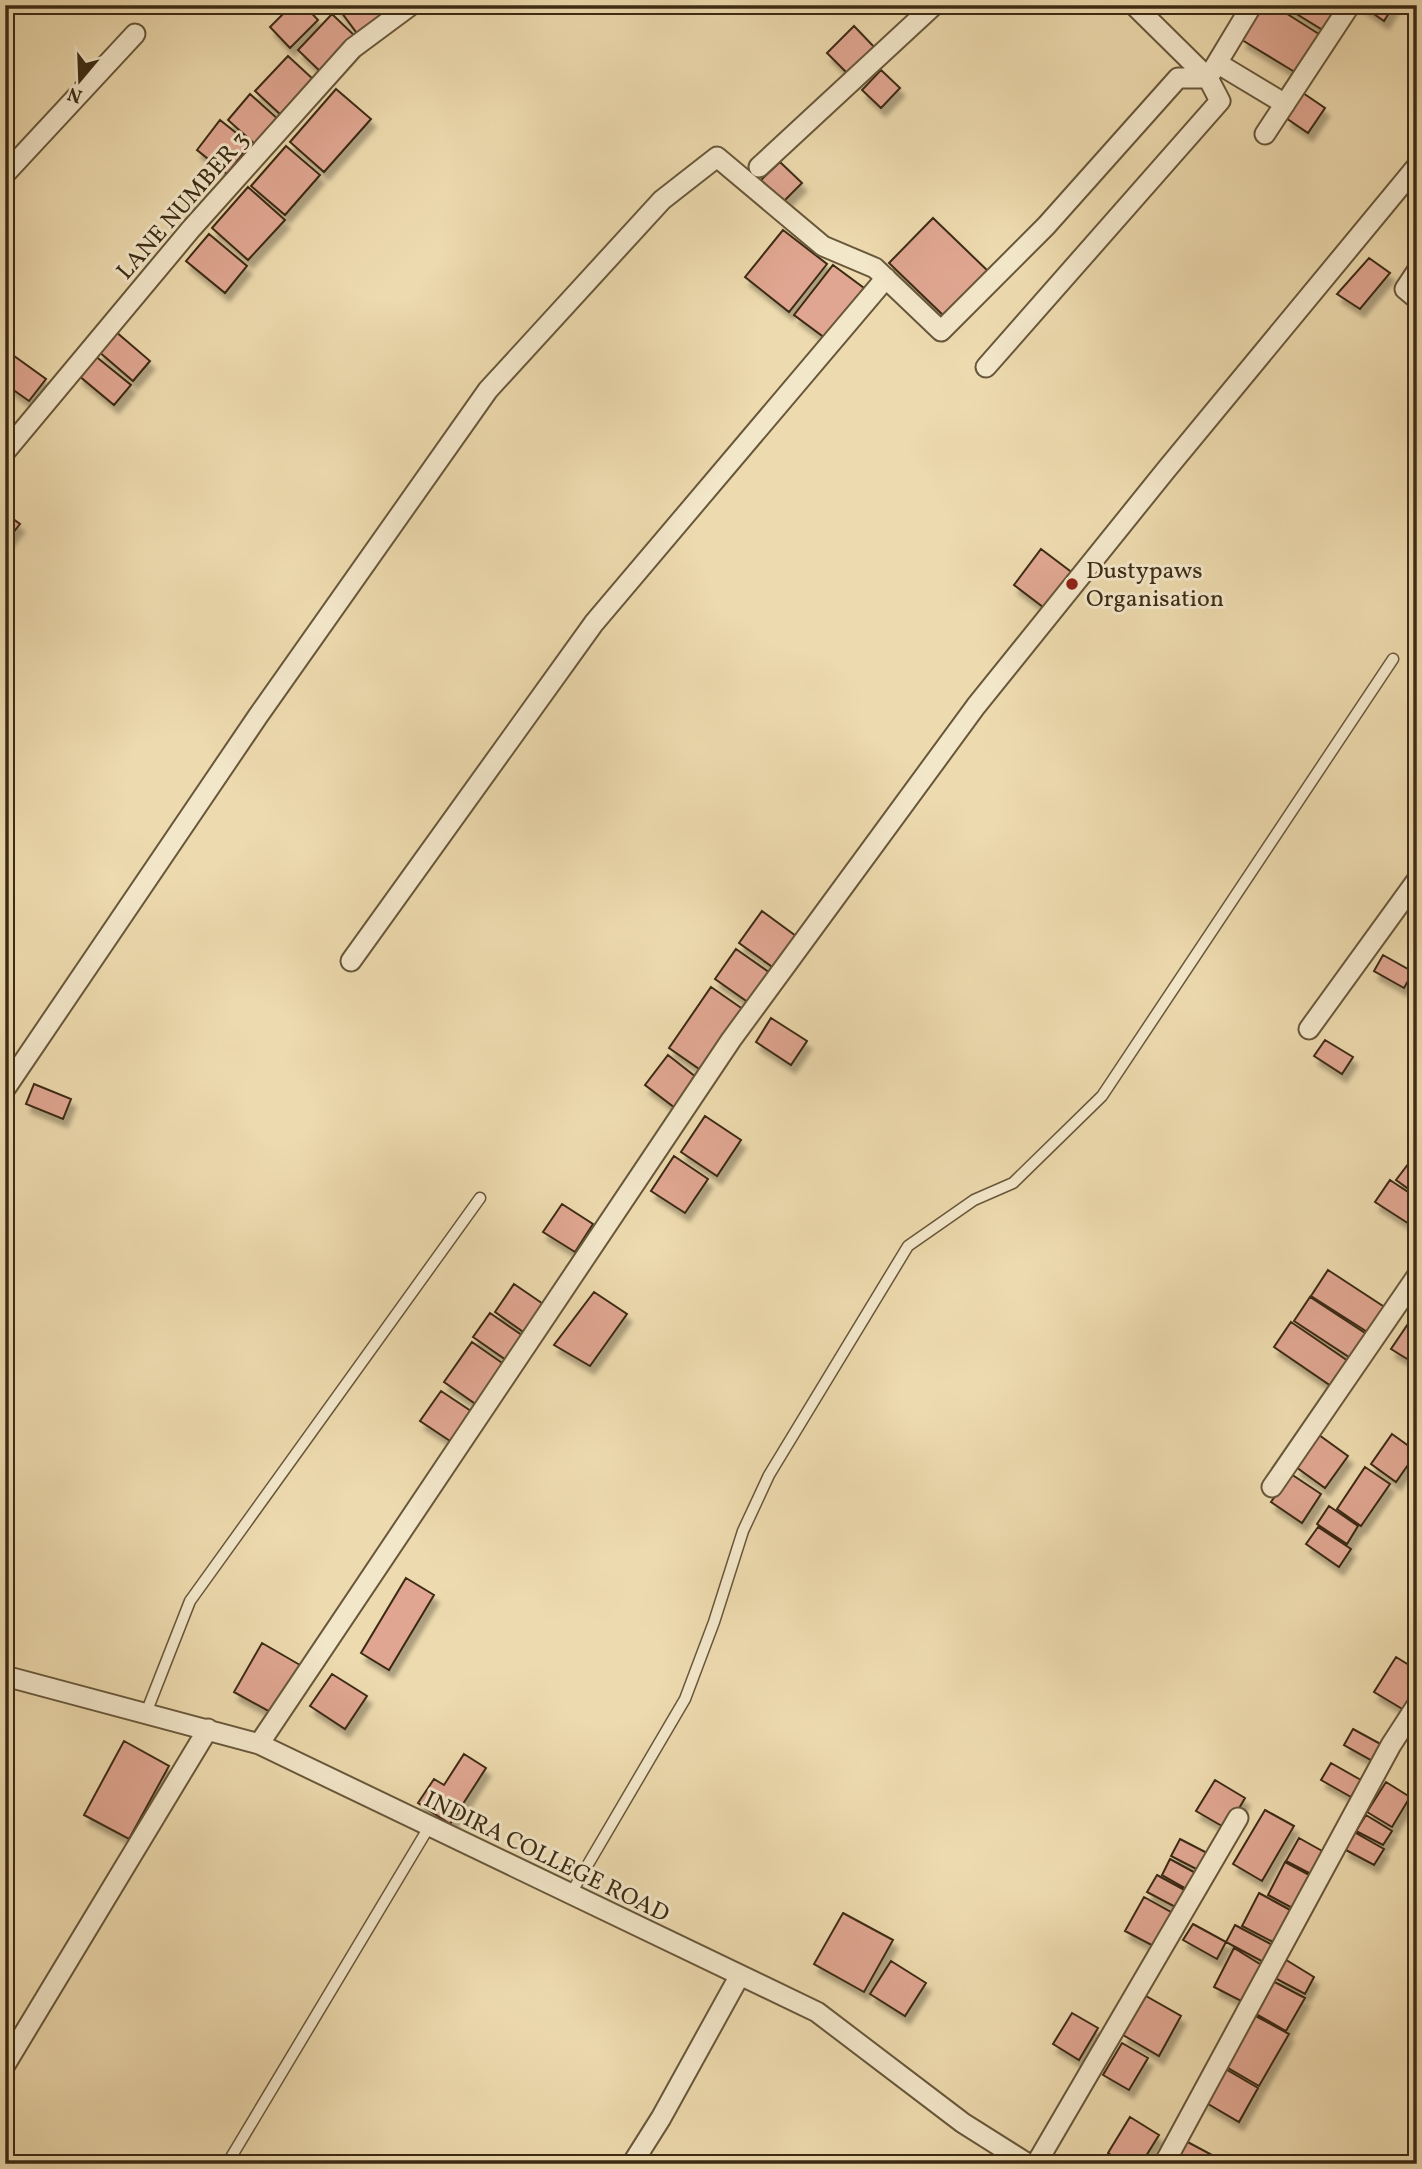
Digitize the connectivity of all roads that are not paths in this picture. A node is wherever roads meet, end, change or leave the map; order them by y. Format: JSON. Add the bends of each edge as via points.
{"nodes":[{"id":1,"x":411,"y":5,"type":"edge"},
{"id":2,"x":934,"y":5,"type":"edge"},
{"id":3,"x":1133,"y":5,"type":"edge"},
{"id":4,"x":1252,"y":5,"type":"edge"},
{"id":5,"x":1350,"y":5,"type":"edge"},
{"id":6,"x":135,"y":34,"type":"dead end"},
{"id":7,"x":1212,"y":71,"type":"junction"},
{"id":8,"x":1285,"y":104,"type":"junction"},
{"id":9,"x":1265,"y":134,"type":"dead end"},
{"id":10,"x":1417,"y":166,"type":"edge"},
{"id":11,"x":758,"y":167,"type":"dead end"},
{"id":12,"x":5,"y":174,"type":"edge"},
{"id":13,"x":1417,"y":271,"type":"edge"},
{"id":14,"x":886,"y":278,"type":"junction"},
{"id":15,"x":1417,"y":299,"type":"edge"},
{"id":16,"x":986,"y":367,"type":"dead end"},
{"id":17,"x":5,"y":452,"type":"edge"},
{"id":18,"x":1393,"y":659,"type":"dead end"},
{"id":19,"x":1417,"y":880,"type":"edge"},
{"id":20,"x":351,"y":961,"type":"dead end"},
{"id":21,"x":1309,"y":1029,"type":"dead end"},
{"id":22,"x":5,"y":1089,"type":"edge"},
{"id":23,"x":480,"y":1198,"type":"dead end"},
{"id":24,"x":1417,"y":1276,"type":"edge"},
{"id":25,"x":1272,"y":1487,"type":"dead end"},
{"id":26,"x":5,"y":1676,"type":"edge"},
{"id":27,"x":1417,"y":1705,"type":"edge"},
{"id":28,"x":146,"y":1713,"type":"junction"},
{"id":29,"x":208,"y":1729,"type":"junction"},
{"id":30,"x":260,"y":1744,"type":"junction"},
{"id":31,"x":1238,"y":1818,"type":"dead end"},
{"id":32,"x":429,"y":1827,"type":"junction"},
{"id":33,"x":570,"y":1895,"type":"junction"},
{"id":34,"x":740,"y":1975,"type":"junction"},
{"id":35,"x":5,"y":2065,"type":"edge"},
{"id":36,"x":227,"y":2164,"type":"edge"},
{"id":37,"x":632,"y":2164,"type":"edge"},
{"id":38,"x":1028,"y":2164,"type":"edge"},
{"id":39,"x":1036,"y":2164,"type":"edge"},
{"id":40,"x":1164,"y":2164,"type":"edge"}],
"edges":[{"from":1,"to":17,"type":"street","name":"LANE NUMBER 3","via":[[354,48],[191,229]]},
{"from":2,"to":11,"type":"street"},
{"from":3,"to":7,"type":"street"},
{"from":4,"to":7,"type":"street"},
{"from":5,"to":8,"type":"street"},
{"from":6,"to":12,"type":"street"},
{"from":7,"to":8,"type":"street"},
{"from":7,"to":14,"type":"street","via":[[1178,78],[1046,226],[941,331]]},
{"from":7,"to":16,"type":"street","via":[[1220,101]]},
{"from":8,"to":9,"type":"street"},
{"from":10,"to":30,"type":"street","via":[[976,706],[731,1040]]},
{"from":13,"to":15,"type":"street","via":[[1405,289]]},
{"from":14,"to":20,"type":"street","via":[[594,623]]},
{"from":14,"to":22,"type":"street","via":[[875,268],[823,246],[717,157],[662,200],[488,390],[258,716]]},
{"from":18,"to":33,"type":"lane","via":[[1102,1096],[1013,1183],[974,1200],[908,1246],[769,1475],[743,1531],[685,1699]]},
{"from":19,"to":21,"type":"street"},
{"from":23,"to":28,"type":"lane","via":[[190,1601]]},
{"from":24,"to":25,"type":"street"},
{"from":26,"to":28,"type":"street","name":"INDIRA COLLEGE ROAD"},
{"from":27,"to":40,"type":"street"},
{"from":28,"to":29,"type":"street","name":"INDIRA COLLEGE ROAD"},
{"from":29,"to":30,"type":"street","name":"INDIRA COLLEGE ROAD"},
{"from":29,"to":35,"type":"street"},
{"from":30,"to":32,"type":"street","name":"INDIRA COLLEGE ROAD"},
{"from":31,"to":39,"type":"street"},
{"from":32,"to":33,"type":"street","name":"INDIRA COLLEGE ROAD"},
{"from":32,"to":36,"type":"lane"},
{"from":33,"to":34,"type":"street","name":"INDIRA COLLEGE ROAD"},
{"from":34,"to":37,"type":"street"},
{"from":34,"to":38,"type":"street","name":"INDIRA COLLEGE ROAD","via":[[817,2012],[963,2123]]}]}
